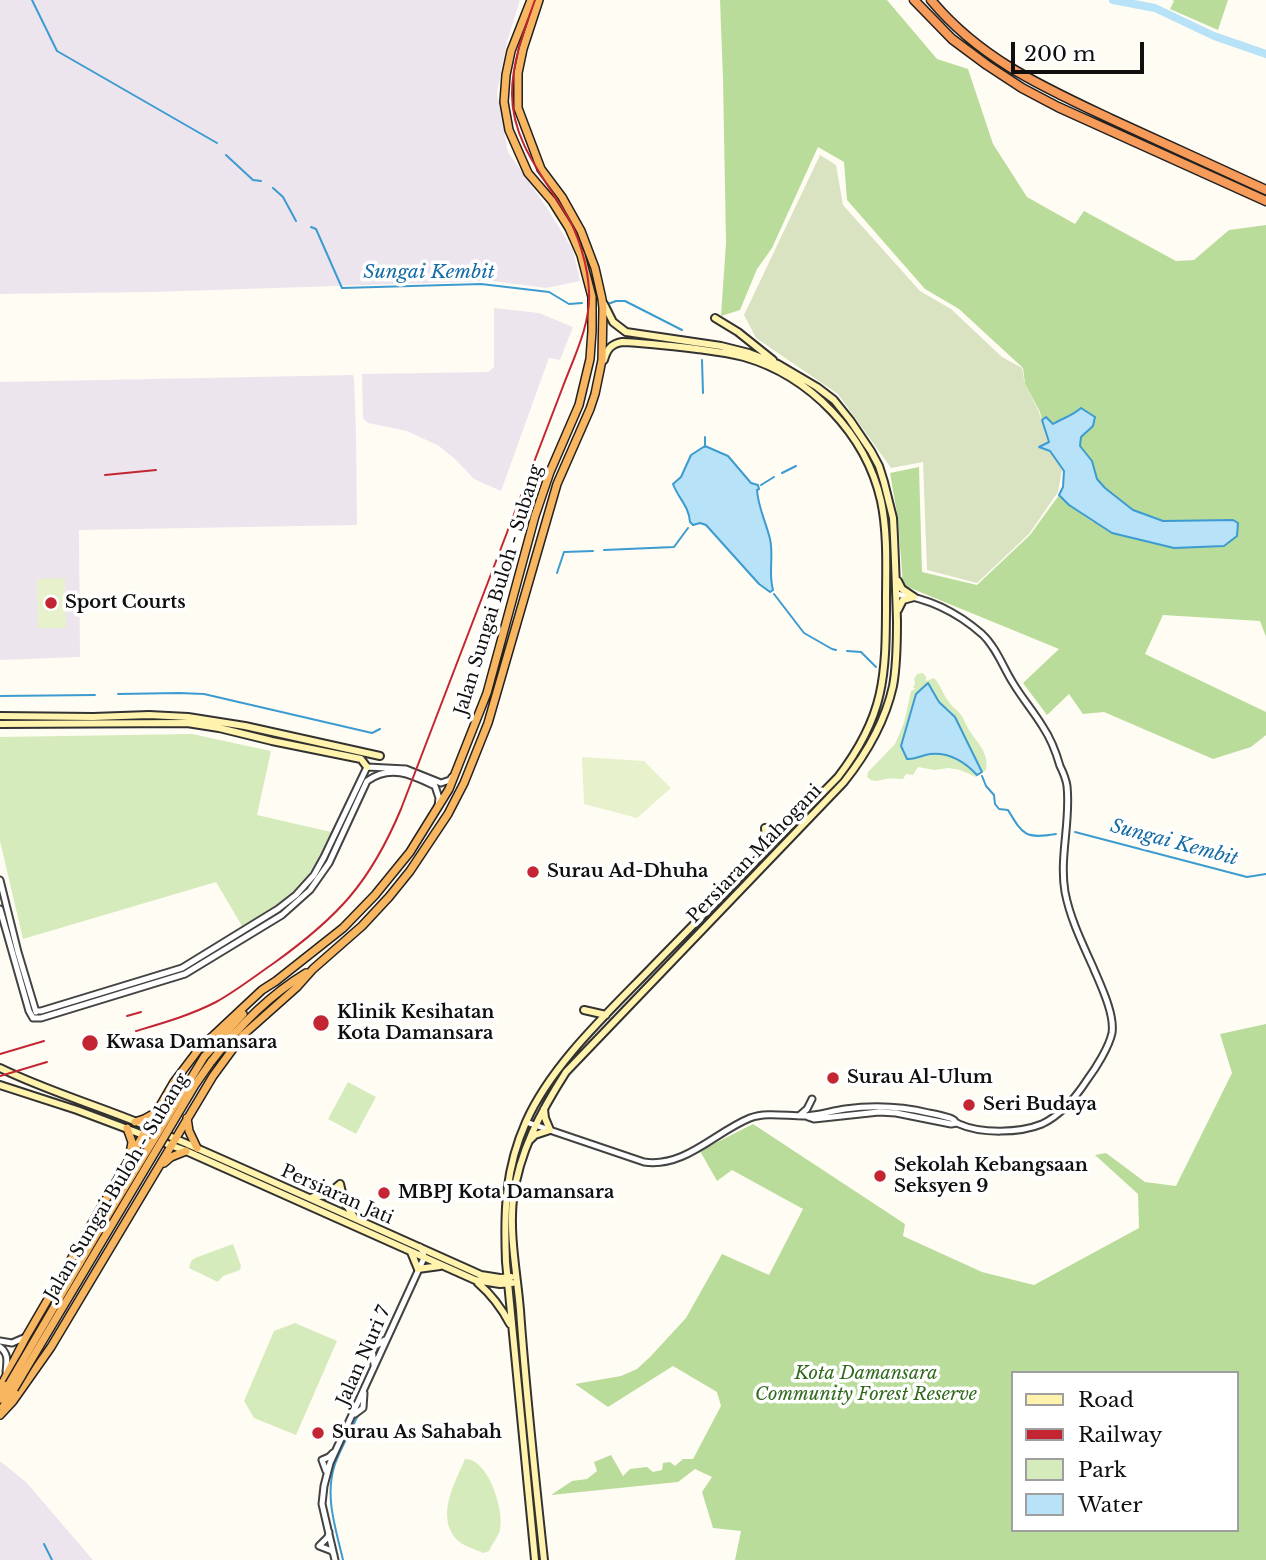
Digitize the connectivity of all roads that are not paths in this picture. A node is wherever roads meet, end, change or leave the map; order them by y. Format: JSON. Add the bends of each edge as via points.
{"nodes":[{"id":1,"x":531,"y":0,"type":"edge"},
{"id":2,"x":539,"y":0,"type":"edge"},
{"id":3,"x":914,"y":0,"type":"edge"},
{"id":4,"x":931,"y":0,"type":"edge"},
{"id":5,"x":1266,"y":190,"type":"edge"},
{"id":6,"x":1266,"y":201,"type":"edge"},
{"id":7,"x":602,"y":299,"type":"junction"},
{"id":8,"x":715,"y":318,"type":"dead end"},
{"id":9,"x":778,"y":364,"type":"junction"},
{"id":10,"x":599,"y":376,"type":"junction"},
{"id":11,"x":886,"y":555,"type":"junction"},
{"id":12,"x":895,"y":572,"type":"junction"},
{"id":13,"x":896,"y":594,"type":"junction"},
{"id":14,"x":914,"y":597,"type":"junction"},
{"id":15,"x":897,"y":617,"type":"junction"},
{"id":16,"x":886,"y":652,"type":"junction"},
{"id":17,"x":0,"y":716,"type":"edge"},
{"id":18,"x":0,"y":724,"type":"edge"},
{"id":19,"x":380,"y":756,"type":"dead end"},
{"id":20,"x":370,"y":767,"type":"junction"},
{"id":21,"x":459,"y":767,"type":"junction"},
{"id":22,"x":384,"y":772,"type":"junction"},
{"id":23,"x":367,"y":781,"type":"junction"},
{"id":24,"x":437,"y":809,"type":"junction"},
{"id":25,"x":789,"y":826,"type":"junction"},
{"id":26,"x":763,"y":853,"type":"junction"},
{"id":27,"x":0,"y":880,"type":"edge"},
{"id":28,"x":0,"y":909,"type":"edge"},
{"id":29,"x":11,"y":939,"type":"junction"},
{"id":30,"x":313,"y":969,"type":"junction"},
{"id":31,"x":276,"y":981,"type":"junction"},
{"id":32,"x":37,"y":1011,"type":"junction"},
{"id":33,"x":606,"y":1015,"type":"junction"},
{"id":34,"x":33,"y":1018,"type":"junction"},
{"id":35,"x":590,"y":1033,"type":"junction"},
{"id":36,"x":0,"y":1068,"type":"edge"},
{"id":37,"x":0,"y":1085,"type":"edge"},
{"id":38,"x":544,"y":1107,"type":"junction"},
{"id":39,"x":159,"y":1108,"type":"junction"},
{"id":40,"x":826,"y":1112,"type":"junction"},
{"id":41,"x":803,"y":1116,"type":"junction"},
{"id":42,"x":187,"y":1117,"type":"junction"},
{"id":43,"x":135,"y":1122,"type":"junction"},
{"id":44,"x":526,"y":1122,"type":"junction"},
{"id":45,"x":957,"y":1123,"type":"junction"},
{"id":46,"x":534,"y":1125,"type":"junction"},
{"id":47,"x":127,"y":1128,"type":"junction"},
{"id":48,"x":550,"y":1130,"type":"junction"},
{"id":49,"x":146,"y":1131,"type":"junction"},
{"id":50,"x":528,"y":1141,"type":"junction"},
{"id":51,"x":173,"y":1142,"type":"junction"},
{"id":52,"x":197,"y":1148,"type":"junction"},
{"id":53,"x":135,"y":1151,"type":"junction"},
{"id":54,"x":186,"y":1151,"type":"junction"},
{"id":55,"x":128,"y":1161,"type":"junction"},
{"id":56,"x":161,"y":1166,"type":"junction"},
{"id":57,"x":155,"y":1174,"type":"junction"},
{"id":58,"x":308,"y":1197,"type":"junction"},
{"id":59,"x":354,"y":1218,"type":"junction"},
{"id":60,"x":420,"y":1247,"type":"junction"},
{"id":61,"x":411,"y":1252,"type":"junction"},
{"id":62,"x":424,"y":1258,"type":"junction"},
{"id":63,"x":506,"y":1262,"type":"junction"},
{"id":64,"x":442,"y":1266,"type":"junction"},
{"id":65,"x":418,"y":1269,"type":"junction"},
{"id":66,"x":491,"y":1277,"type":"junction"},
{"id":67,"x":475,"y":1280,"type":"junction"},
{"id":68,"x":517,"y":1280,"type":"junction"},
{"id":69,"x":508,"y":1281,"type":"junction"},
{"id":70,"x":512,"y":1329,"type":"junction"},
{"id":71,"x":26,"y":1337,"type":"junction"},
{"id":72,"x":387,"y":1338,"type":"junction"},
{"id":73,"x":0,"y":1341,"type":"edge"},
{"id":74,"x":0,"y":1347,"type":"edge"},
{"id":75,"x":374,"y":1366,"type":"junction"},
{"id":76,"x":10,"y":1383,"type":"junction"},
{"id":77,"x":0,"y":1388,"type":"edge"},
{"id":78,"x":0,"y":1399,"type":"edge"},
{"id":79,"x":0,"y":1413,"type":"edge"},
{"id":80,"x":329,"y":1532,"type":"junction"},
{"id":81,"x":334,"y":1557,"type":"edge"},
{"id":82,"x":535,"y":1560,"type":"edge"},
{"id":83,"x":544,"y":1560,"type":"edge"}],
"edges":[{"from":1,"to":21,"type":"highway","name":"Jalan Sungai Buloh - Subang","via":[[511,51],[506,113],[528,173],[552,201],[582,255],[592,297],[590,359],[579,405],[535,516],[487,693]]},
{"from":2,"to":7,"type":"highway","name":"Jalan Sungai Buloh - Subang","via":[[518,74],[518,108],[541,169],[562,197],[589,249]]},
{"from":3,"to":6,"type":"highway","via":[[952,39],[1022,88]]},
{"from":4,"to":5,"type":"highway","via":[[959,30],[1022,76]]},
{"from":7,"to":9,"type":"main road","name":"Persiaran Mahogani","via":[[613,322],[626,332],[721,346]]},
{"from":7,"to":10,"type":"highway","name":"Jalan Sungai Buloh - Subang"},
{"from":8,"to":9,"type":"main road"},
{"from":9,"to":12,"type":"main road","name":"Persiaran Mahogani","via":[[834,400],[871,451],[893,518]]},
{"from":10,"to":11,"type":"main road","name":"Persiaran Mahogani","via":[[610,346],[622,342],[737,355],[794,381],[828,407],[864,455],[881,501]]},
{"from":10,"to":30,"type":"highway","name":"Jalan Sungai Buloh - Subang","via":[[590,409],[557,484],[488,723],[464,783],[410,871],[362,926]]},
{"from":11,"to":13,"type":"main road"},
{"from":11,"to":16,"type":"main road","name":"Persiaran Mahogani"},
{"from":12,"to":13,"type":"main road","name":"Persiaran Mahogani"},
{"from":12,"to":14,"type":"main road","via":[[900,586]]},
{"from":13,"to":14,"type":"street"},
{"from":13,"to":15,"type":"main road","name":"Persiaran Mahogani"},
{"from":13,"to":16,"type":"main road","via":[[890,602]]},
{"from":14,"to":15,"type":"main road","via":[[901,602]]},
{"from":14,"to":45,"type":"street","via":[[945,609],[983,635],[1053,745],[1067,788],[1065,891],[1106,997],[1112,1032],[1076,1096],[1049,1120],[996,1131]]},
{"from":15,"to":38,"type":"main road","name":"Persiaran Mahogani","via":[[893,686],[877,733],[860,762],[566,1072]]},
{"from":16,"to":25,"type":"main road","name":"Persiaran Mahogani","via":[[877,706],[853,758]]},
{"from":17,"to":19,"type":"main road","via":[[188,717]]},
{"from":18,"to":20,"type":"main road","via":[[187,723],[361,759]]},
{"from":20,"to":21,"type":"street","via":[[406,769],[441,783],[450,780]]},
{"from":20,"to":22,"type":"street"},
{"from":20,"to":23,"type":"street"},
{"from":20,"to":32,"type":"street","via":[[314,874],[278,909],[183,968]]},
{"from":21,"to":24,"type":"highway","name":"Jalan Sungai Buloh - Subang"},
{"from":22,"to":23,"type":"street"},
{"from":22,"to":24,"type":"street","via":[[405,773],[435,786]]},
{"from":23,"to":34,"type":"street","via":[[329,863],[310,890],[282,915],[185,974]]},
{"from":24,"to":31,"type":"highway","name":"Jalan Sungai Buloh - Subang","via":[[375,895],[343,928]]},
{"from":25,"to":26,"type":"main road","name":"Persiaran Mahogani"},
{"from":25,"to":26,"type":"main road","via":[[765,828]]},
{"from":26,"to":33,"type":"main road","name":"Persiaran Mahogani"},
{"from":27,"to":29,"type":"street"},
{"from":28,"to":29,"type":"street"},
{"from":29,"to":32,"type":"street"},
{"from":29,"to":34,"type":"street"},
{"from":30,"to":42,"type":"highway","name":"Jalan Sungai Buloh - Subang","via":[[243,1035]]},
{"from":30,"to":76,"type":"highway","name":"Jalan Sungai Buloh - Subang","bridge":true,"via":[[250,1016],[211,1062]]},
{"from":31,"to":39,"type":"highway","name":"Jalan Sungai Buloh - Subang","via":[[199,1049]]},
{"from":31,"to":76,"type":"highway","name":"Jalan Sungai Buloh - Subang","bridge":true,"via":[[204,1057]]},
{"from":32,"to":34,"type":"street"},
{"from":33,"to":35,"type":"main road","name":"Persiaran Mahogani"},
{"from":33,"to":35,"type":"main road","via":[[587,1013]]},
{"from":35,"to":44,"type":"main road","name":"Persiaran Mahogani","via":[[559,1067]]},
{"from":36,"to":43,"type":"main road"},
{"from":37,"to":47,"type":"main road"},
{"from":38,"to":46,"type":"main road","name":"Persiaran Mahogani"},
{"from":38,"to":48,"type":"main road"},
{"from":39,"to":42,"type":"highway","via":[[169,1120]]},
{"from":39,"to":43,"type":"highway"},
{"from":39,"to":49,"type":"highway","name":"Jalan Sungai Buloh - Subang"},
{"from":40,"to":41,"type":"street"},
{"from":40,"to":41,"type":"street","via":[[812,1101]]},
{"from":40,"to":45,"type":"street","via":[[894,1107]]},
{"from":41,"to":45,"type":"street","via":[[814,1119],[879,1112]]},
{"from":41,"to":48,"type":"street","via":[[751,1118],[690,1152],[653,1163]]},
{"from":42,"to":51,"type":"highway","name":"Jalan Sungai Buloh - Subang"},
{"from":42,"to":52,"type":"highway"},
{"from":43,"to":49,"type":"main road"},
{"from":44,"to":46,"type":"street"},
{"from":44,"to":63,"type":"main road","name":"Persiaran Mahogani","via":[[507,1182]]},
{"from":46,"to":48,"type":"street"},
{"from":46,"to":50,"type":"main road","name":"Persiaran Mahogani"},
{"from":47,"to":49,"type":"main road"},
{"from":47,"to":55,"type":"highway","via":[[132,1142]]},
{"from":48,"to":50,"type":"main road"},
{"from":49,"to":51,"type":"main road"},
{"from":49,"to":53,"type":"highway","name":"Jalan Sungai Buloh - Subang"},
{"from":50,"to":68,"type":"main road","name":"Persiaran Mahogani","via":[[512,1206]]},
{"from":51,"to":52,"type":"main road","name":"Persiaran Jati"},
{"from":51,"to":54,"type":"main road","name":"Persiaran Jati"},
{"from":51,"to":56,"type":"highway","name":"Jalan Sungai Buloh - Subang"},
{"from":52,"to":58,"type":"main road","name":"Persiaran Jati"},
{"from":53,"to":55,"type":"highway","name":"Jalan Sungai Buloh - Subang"},
{"from":53,"to":57,"type":"highway","via":[[153,1155]]},
{"from":54,"to":56,"type":"highway","name":"Jalan Sungai Buloh - Subang"},
{"from":54,"to":61,"type":"main road","name":"Persiaran Jati"},
{"from":55,"to":71,"type":"highway","name":"Jalan Sungai Buloh - Subang"},
{"from":56,"to":57,"type":"highway","name":"Jalan Sungai Buloh - Subang"},
{"from":57,"to":79,"type":"highway","name":"Jalan Sungai Buloh - Subang","via":[[51,1347]]},
{"from":58,"to":59,"type":"main road","name":"Persiaran Jati"},
{"from":58,"to":59,"type":"main road","via":[[324,1197],[340,1184]]},
{"from":59,"to":60,"type":"main road","name":"Persiaran Jati"},
{"from":60,"to":62,"type":"street"},
{"from":60,"to":66,"type":"main road","name":"Persiaran Jati"},
{"from":61,"to":62,"type":"main road","name":"Persiaran Jati"},
{"from":61,"to":65,"type":"main road"},
{"from":62,"to":64,"type":"main road","name":"Persiaran Jati"},
{"from":62,"to":65,"type":"street","name":"Jalan Nuri 7"},
{"from":63,"to":66,"type":"main road","via":[[499,1274]]},
{"from":63,"to":69,"type":"main road","name":"Persiaran Mahogani"},
{"from":64,"to":65,"type":"main road"},
{"from":64,"to":67,"type":"main road","name":"Persiaran Jati"},
{"from":65,"to":72,"type":"street","name":"Jalan Nuri 7"},
{"from":66,"to":69,"type":"main road","name":"Persiaran Jati"},
{"from":67,"to":69,"type":"main road","name":"Persiaran Jati"},
{"from":67,"to":70,"type":"main road","via":[[498,1303]]},
{"from":68,"to":69,"type":"main road","name":"Persiaran Jati"},
{"from":68,"to":83,"type":"main road","name":"Persiaran Mahogani"},
{"from":69,"to":70,"type":"main road","name":"Persiaran Mahogani"},
{"from":70,"to":82,"type":"main road","name":"Persiaran Mahogani"},
{"from":71,"to":73,"type":"street","via":[[12,1343]]},
{"from":71,"to":76,"type":"highway","name":"Jalan Sungai Buloh - Subang"},
{"from":72,"to":75,"type":"street","name":"Jalan Nuri 7"},
{"from":72,"to":75,"type":"street","via":[[372,1348]]},
{"from":74,"to":76,"type":"street","via":[[8,1358]]},
{"from":75,"to":80,"type":"street","name":"Jalan Nuri 7","via":[[363,1408],[352,1416],[335,1452],[322,1460],[327,1474],[322,1504]]},
{"from":76,"to":77,"type":"highway","name":"Jalan Sungai Buloh - Subang"},
{"from":76,"to":78,"type":"highway","name":"Jalan Sungai Buloh - Subang"},
{"from":76,"to":79,"type":"highway","name":"Jalan Sungai Buloh - Subang"},
{"from":80,"to":81,"type":"street"},
{"from":80,"to":81,"type":"street","via":[[319,1546]]}]}
